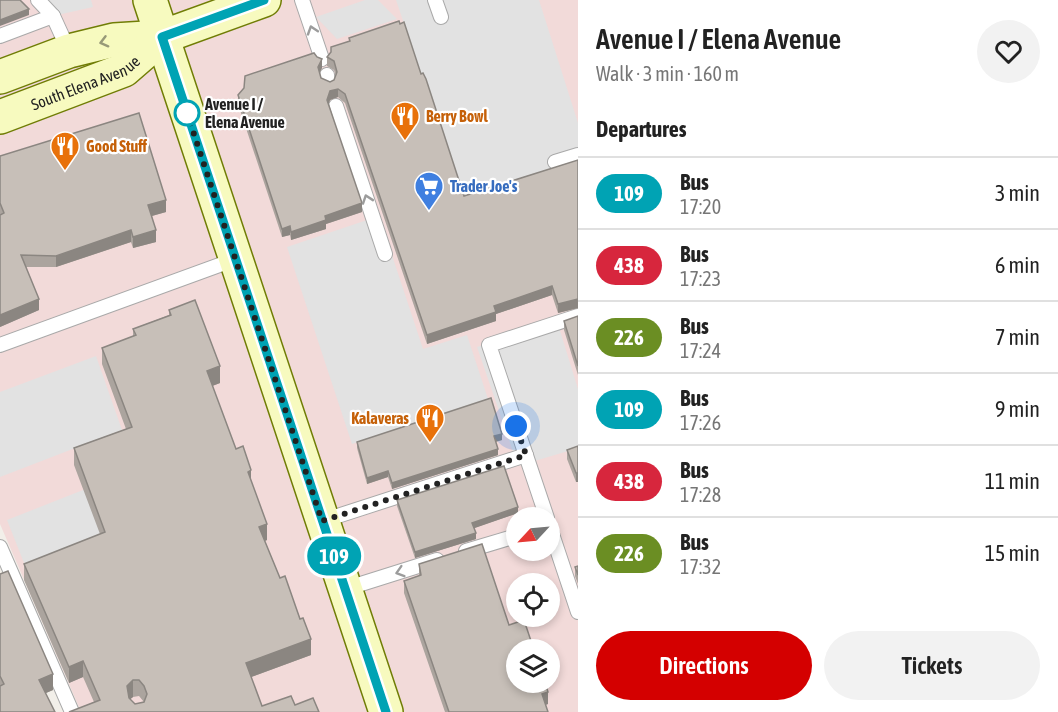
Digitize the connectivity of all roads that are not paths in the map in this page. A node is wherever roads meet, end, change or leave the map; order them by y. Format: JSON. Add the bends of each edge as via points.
{"nodes":[{"id":1,"x":38,"y":0,"type":"edge"},
{"id":2,"x":150,"y":0,"type":"edge"},
{"id":3,"x":264,"y":0,"type":"edge"},
{"id":4,"x":302,"y":0,"type":"edge"},
{"id":5,"x":435,"y":0,"type":"edge"},
{"id":6,"x":53,"y":16,"type":"junction"},
{"id":7,"x":441,"y":17,"type":"dead end"},
{"id":8,"x":0,"y":36,"type":"edge"},
{"id":9,"x":162,"y":37,"type":"junction"},
{"id":10,"x":69,"y":51,"type":"junction"},
{"id":11,"x":322,"y":59,"type":"edge"},
{"id":12,"x":0,"y":77,"type":"edge"},
{"id":13,"x":336,"y":106,"type":"dead end"},
{"id":14,"x":0,"y":117,"type":"edge"},
{"id":15,"x":578,"y":155,"type":"edge"},
{"id":16,"x":555,"y":162,"type":"dead end"},
{"id":17,"x":385,"y":254,"type":"dead end"},
{"id":18,"x":236,"y":260,"type":"junction"},
{"id":19,"x":578,"y":316,"type":"edge"},
{"id":20,"x":0,"y":345,"type":"edge"},
{"id":21,"x":526,"y":455,"type":"junction"},
{"id":22,"x":543,"y":507,"type":"edge"},
{"id":23,"x":322,"y":521,"type":"junction"},
{"id":24,"x":506,"y":539,"type":"edge"},
{"id":25,"x":0,"y":547,"type":"edge"},
{"id":26,"x":560,"y":558,"type":"edge"},
{"id":27,"x":345,"y":589,"type":"junction"},
{"id":28,"x":578,"y":612,"type":"edge"},
{"id":29,"x":72,"y":712,"type":"edge"},
{"id":30,"x":386,"y":712,"type":"edge"}],
"edges":[{"from":1,"to":6,"type":"lane"},
{"from":2,"to":9,"type":"street"},
{"from":3,"to":9,"type":"street","name":"South Elena Avenue"},
{"from":11,"to":4,"type":"lane","one_way":true},
{"from":5,"to":7,"type":"lane"},
{"from":6,"to":8,"type":"lane"},
{"from":6,"to":10,"type":"lane"},
{"from":9,"to":10,"type":"street","name":"South Elena Avenue","one_way":true,"via":[[114,40]]},
{"from":9,"to":14,"type":"street","name":"South Elena Avenue","via":[[124,70]]},
{"from":9,"to":18,"type":"street"},
{"from":10,"to":12,"type":"street","name":"South Elena Avenue"},
{"from":17,"to":13,"type":"lane","one_way":true},
{"from":15,"to":16,"type":"lane"},
{"from":18,"to":20,"type":"lane"},
{"from":18,"to":23,"type":"street"},
{"from":19,"to":21,"type":"lane","via":[[489,345]]},
{"from":21,"to":22,"type":"lane"},
{"from":21,"to":23,"type":"lane"},
{"from":23,"to":27,"type":"street"},
{"from":24,"to":27,"type":"lane","one_way":true},
{"from":25,"to":29,"type":"lane"},
{"from":26,"to":28,"type":"lane"},
{"from":27,"to":30,"type":"street"}]}
